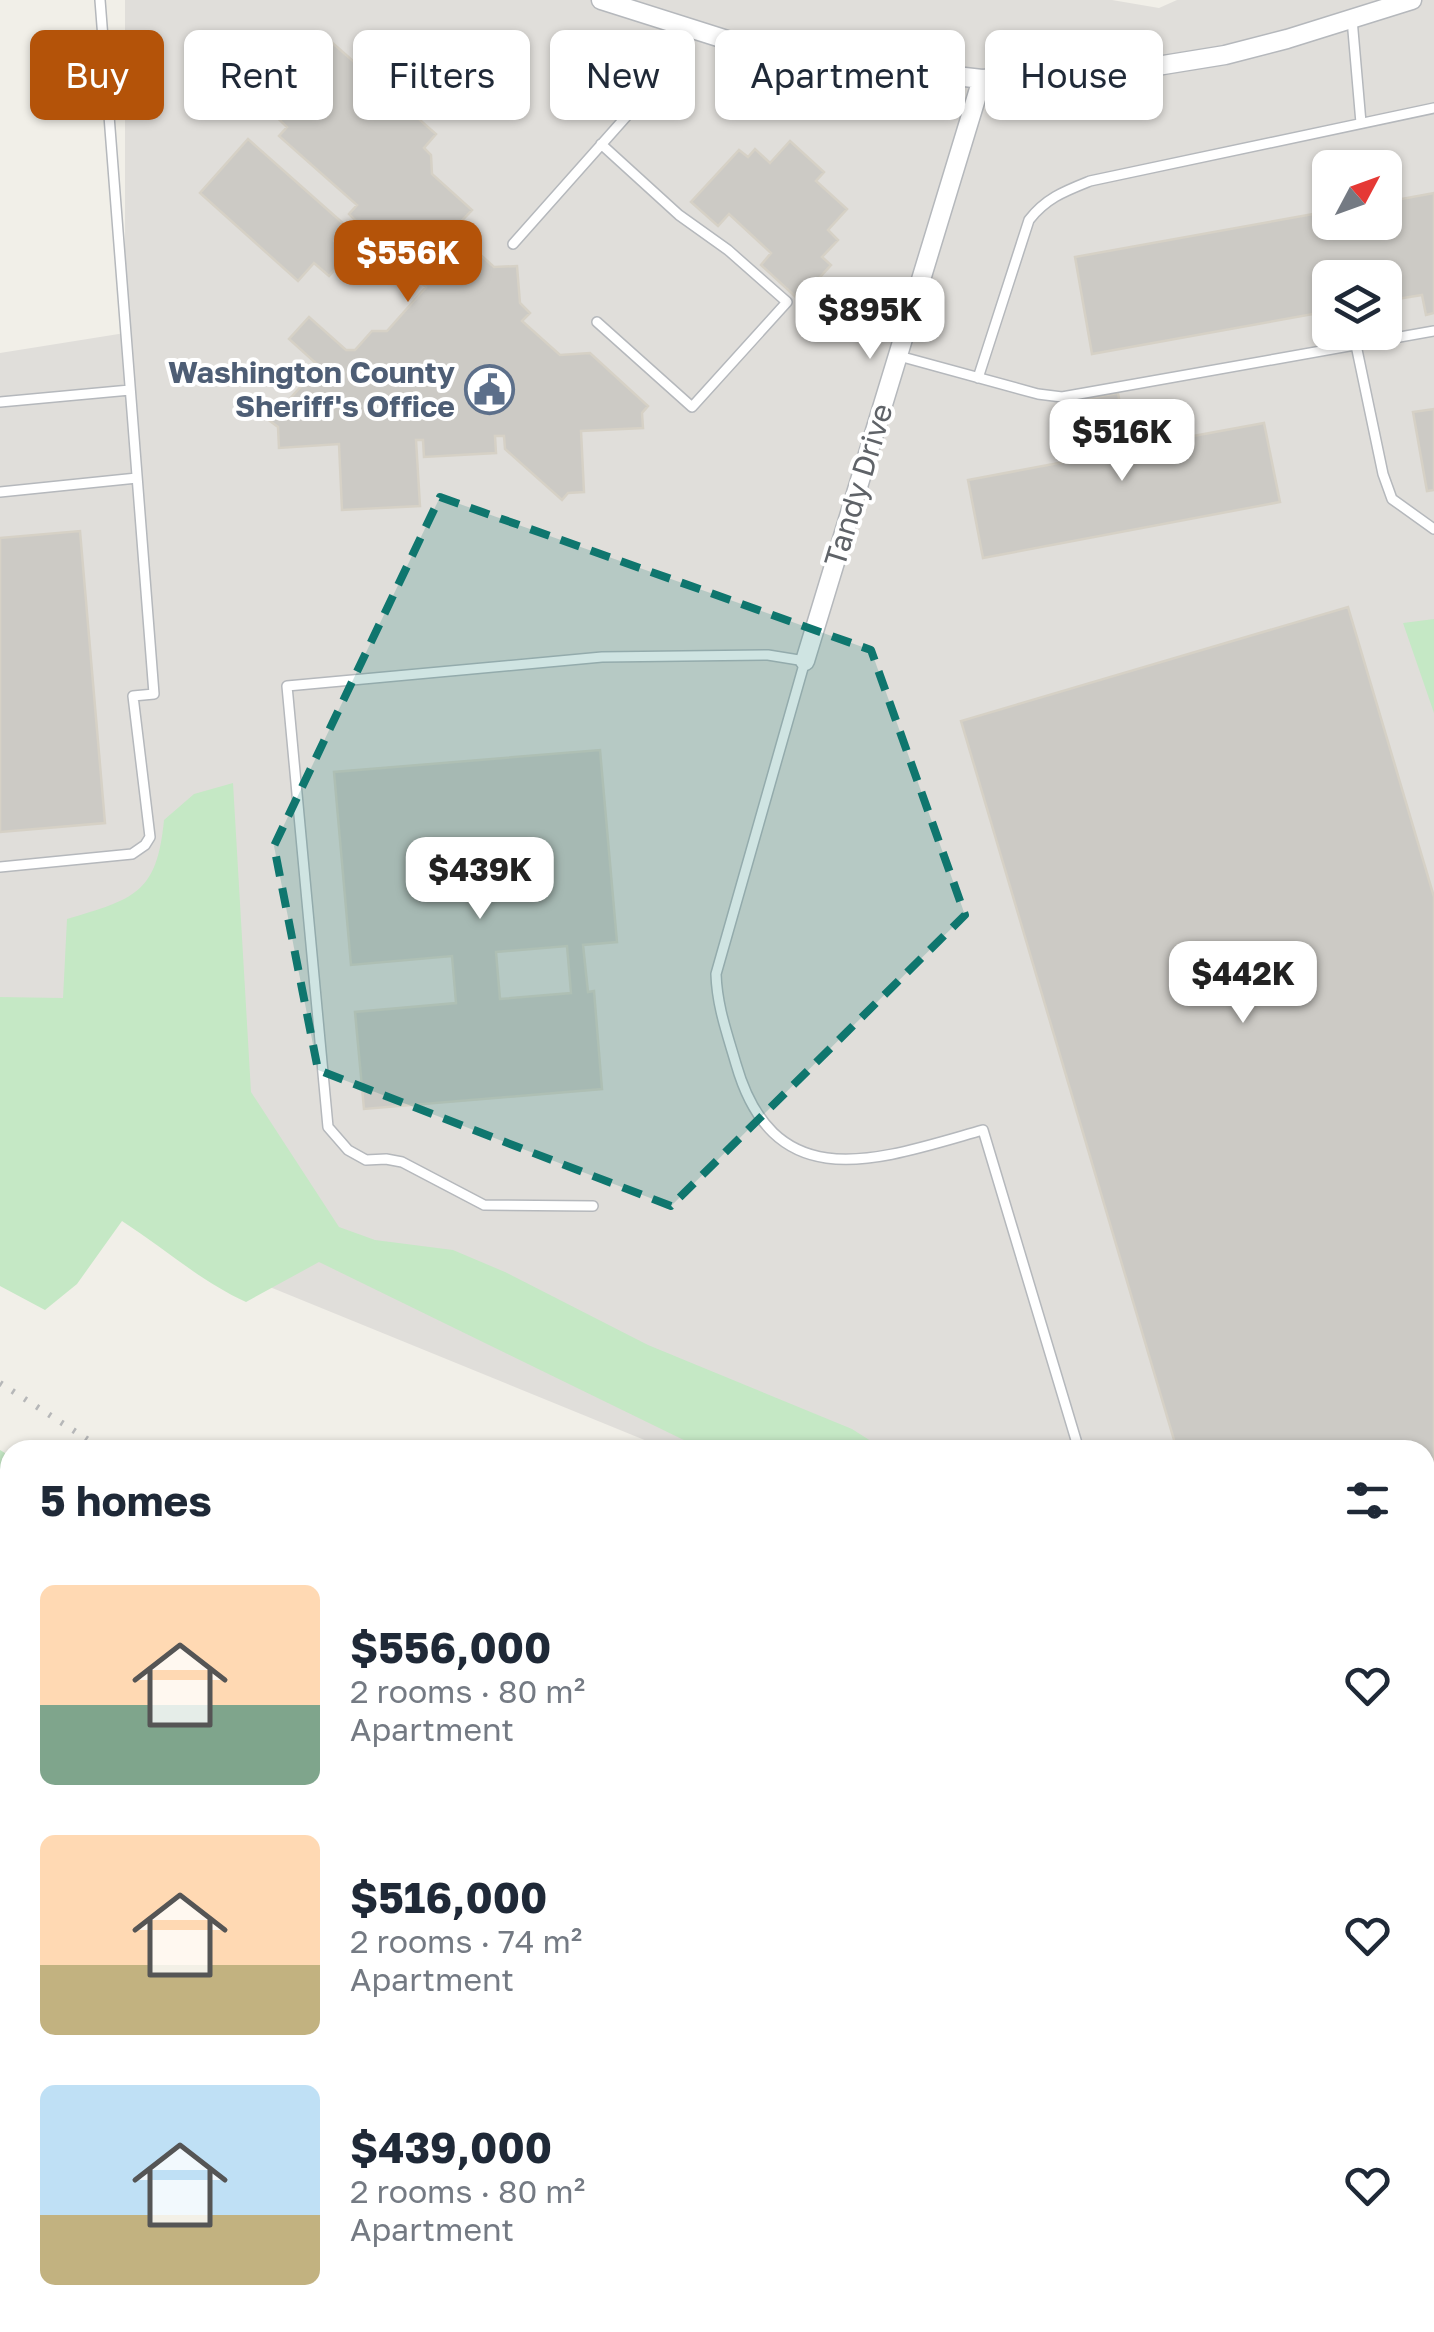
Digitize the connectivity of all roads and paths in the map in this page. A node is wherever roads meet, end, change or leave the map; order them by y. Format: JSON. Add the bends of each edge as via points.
{"nodes":[{"id":1,"x":100,"y":0,"type":"edge"},
{"id":2,"x":601,"y":0,"type":"edge"},
{"id":3,"x":1412,"y":0,"type":"edge"},
{"id":4,"x":1352,"y":19,"type":"junction"},
{"id":5,"x":679,"y":26,"type":"junction"},
{"id":6,"x":982,"y":79,"type":"junction"},
{"id":7,"x":1434,"y":108,"type":"edge"},
{"id":8,"x":1361,"y":123,"type":"junction"},
{"id":9,"x":601,"y":144,"type":"junction"},
{"id":10,"x":512,"y":244,"type":"dead end"},
{"id":11,"x":597,"y":322,"type":"dead end"},
{"id":12,"x":1434,"y":331,"type":"edge"},
{"id":13,"x":1402,"y":337,"type":"edge"},
{"id":14,"x":1328,"y":350,"type":"edge"},
{"id":15,"x":1357,"y":350,"type":"edge"},
{"id":16,"x":897,"y":355,"type":"junction"},
{"id":17,"x":978,"y":378,"type":"junction"},
{"id":18,"x":130,"y":390,"type":"junction"},
{"id":19,"x":0,"y":402,"type":"edge"},
{"id":20,"x":137,"y":478,"type":"junction"},
{"id":21,"x":0,"y":492,"type":"edge"},
{"id":22,"x":1434,"y":530,"type":"edge"},
{"id":23,"x":805,"y":661,"type":"junction"},
{"id":24,"x":0,"y":868,"type":"edge"},
{"id":25,"x":593,"y":1206,"type":"dead end"},
{"id":26,"x":1076,"y":1440,"type":"edge"}],
"edges":[{"from":1,"to":18,"type":"lane"},
{"from":2,"to":5,"type":"street"},
{"from":3,"to":4,"type":"street"},
{"from":4,"to":6,"type":"street","via":[[1206,58]]},
{"from":4,"to":8,"type":"lane"},
{"from":5,"to":6,"type":"street","via":[[824,61]]},
{"from":5,"to":9,"type":"lane","via":[[647,89]]},
{"from":6,"to":16,"type":"street","name":"Tandy Drive"},
{"from":7,"to":8,"type":"lane"},
{"from":8,"to":17,"type":"lane","via":[[1090,181],[1054,196],[1030,220]]},
{"from":9,"to":10,"type":"lane"},
{"from":9,"to":11,"type":"lane","via":[[787,302],[692,407]]},
{"from":12,"to":13,"type":"lane"},
{"from":14,"to":17,"type":"lane","via":[[1062,397]]},
{"from":15,"to":22,"type":"lane","via":[[1392,499]]},
{"from":16,"to":17,"type":"lane"},
{"from":16,"to":23,"type":"street","name":"Tandy Drive"},
{"from":18,"to":19,"type":"lane"},
{"from":18,"to":20,"type":"lane"},
{"from":20,"to":21,"type":"lane"},
{"from":20,"to":24,"type":"lane","via":[[154,694],[133,696],[150,837],[132,854]]},
{"from":23,"to":25,"type":"lane","via":[[768,655],[602,657],[287,686],[328,1127],[366,1160],[402,1162],[484,1205]]},
{"from":23,"to":26,"type":"lane","via":[[716,974],[717,1001],[745,1096],[764,1126],[811,1156],[864,1160],[983,1130]]}]}
